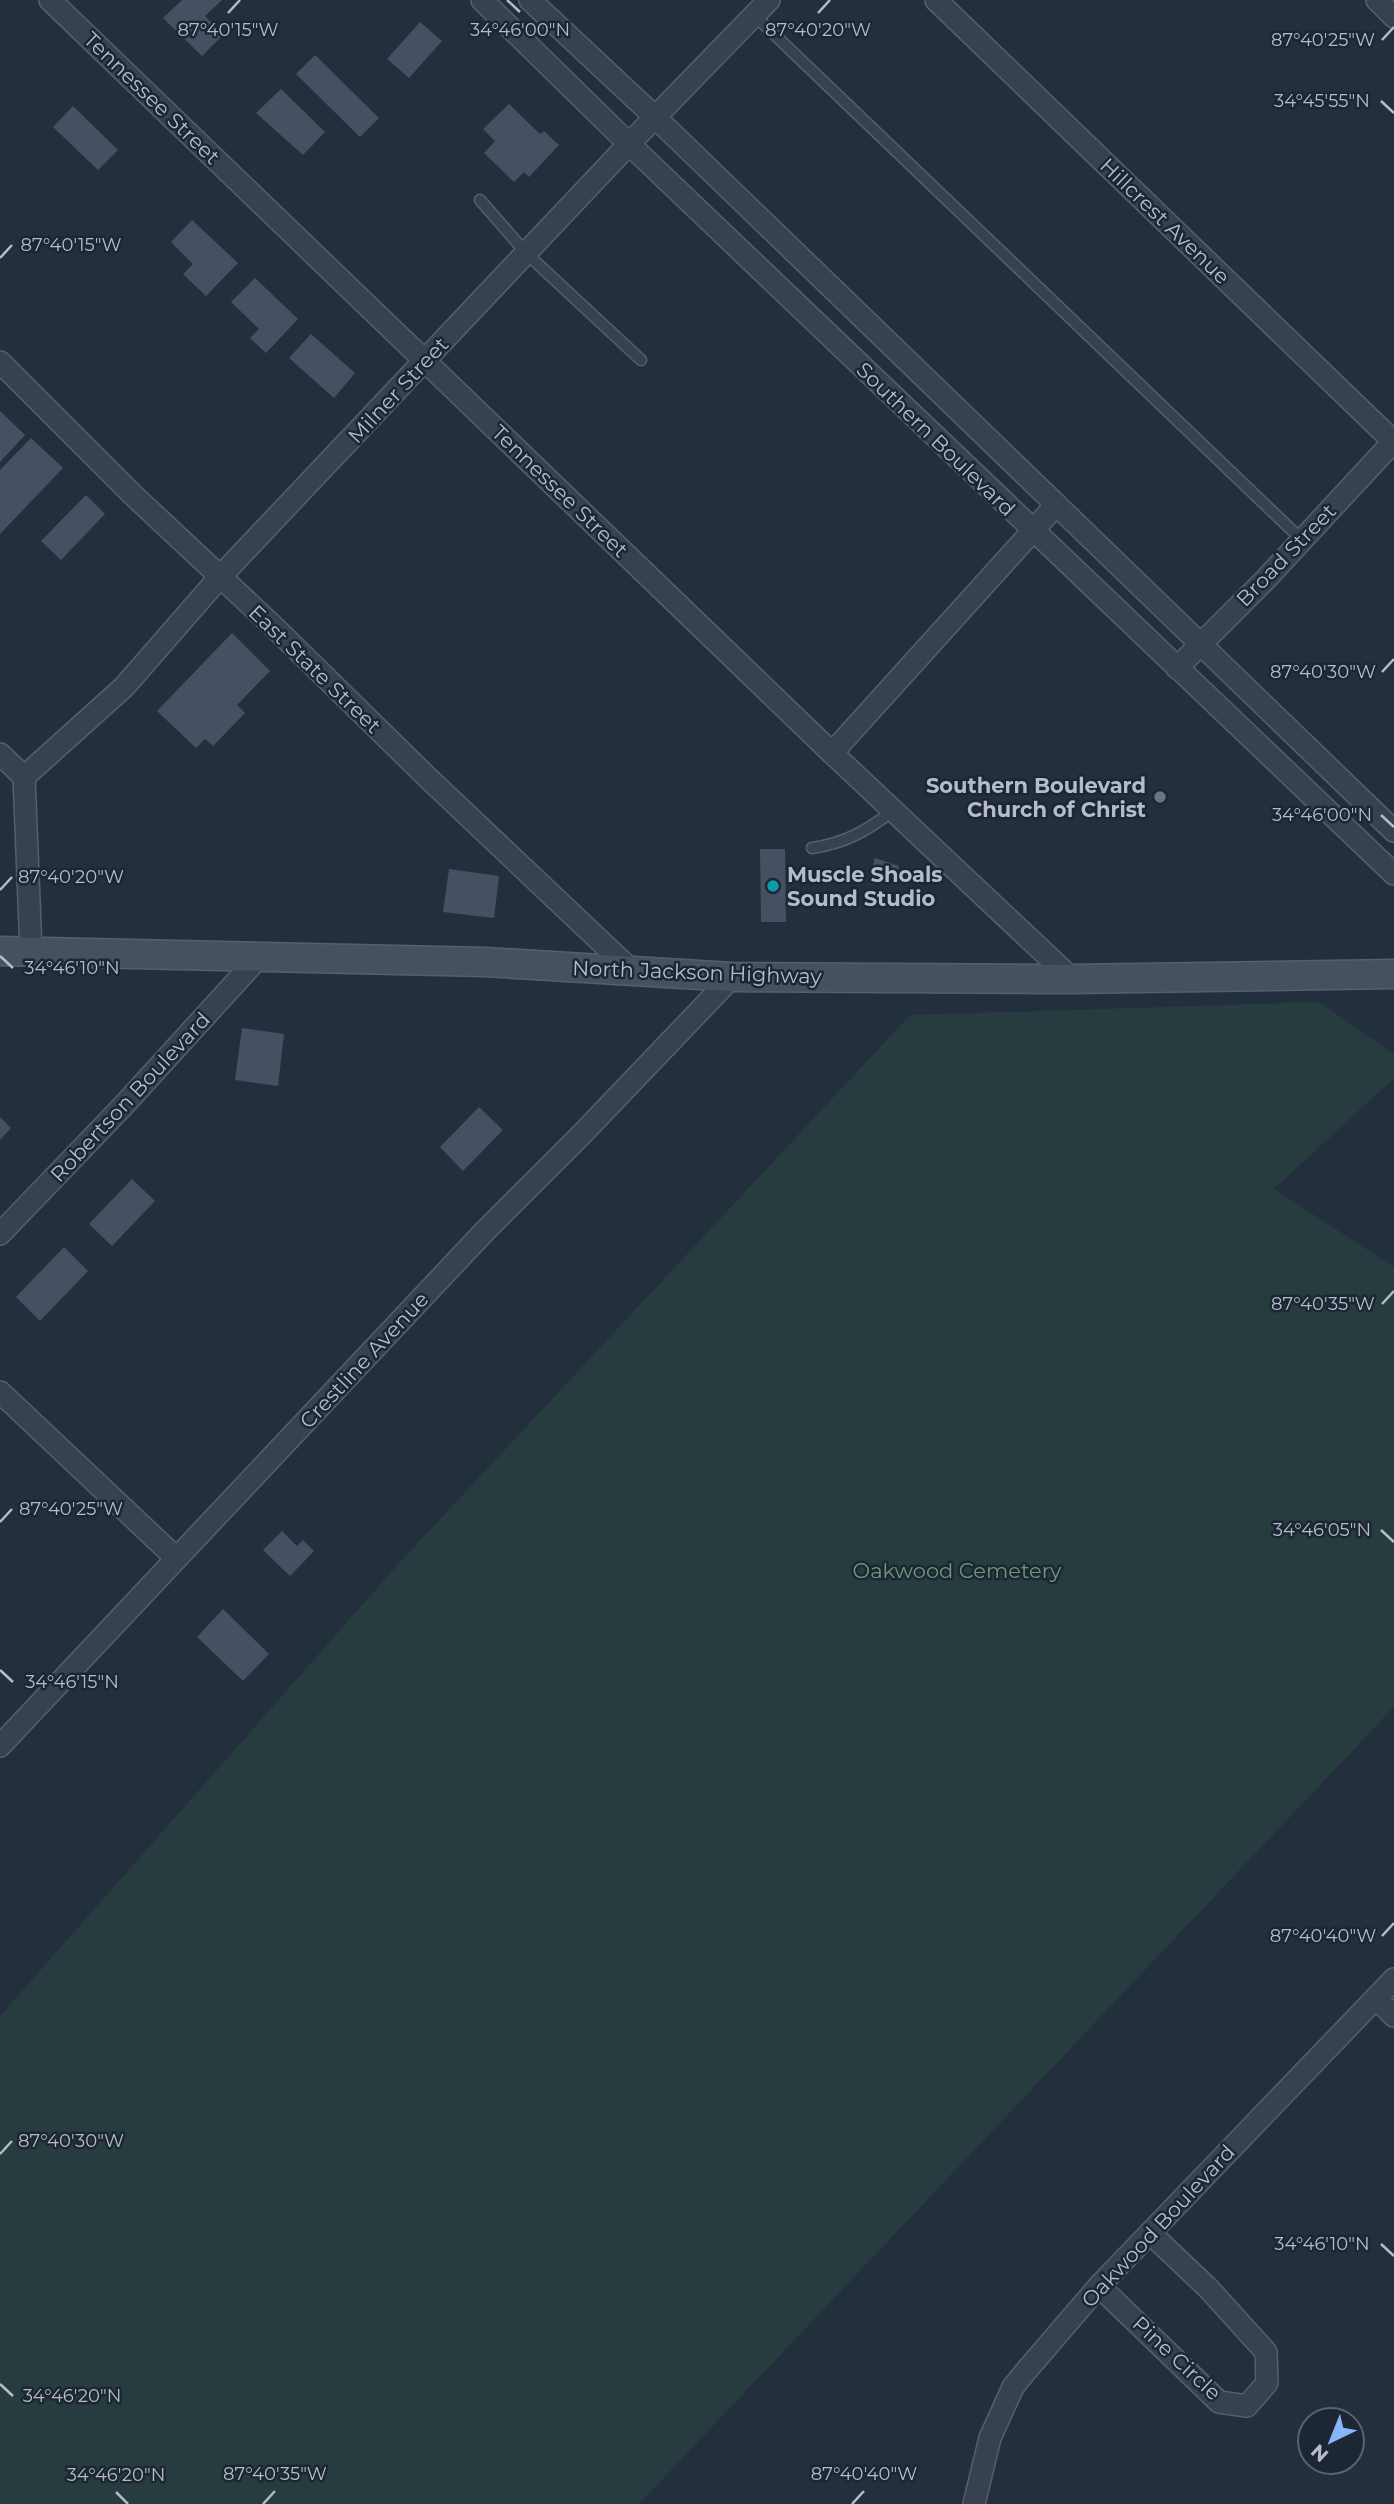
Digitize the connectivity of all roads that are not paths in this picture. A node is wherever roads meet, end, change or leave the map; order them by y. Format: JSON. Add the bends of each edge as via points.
{"nodes":[{"id":1,"x":50,"y":0,"type":"edge"},
{"id":2,"x":482,"y":0,"type":"edge"},
{"id":3,"x":530,"y":0,"type":"edge"},
{"id":4,"x":936,"y":0,"type":"edge"},
{"id":5,"x":1377,"y":0,"type":"edge"},
{"id":6,"x":762,"y":8,"type":"edge"},
{"id":7,"x":1394,"y":17,"type":"edge"},
{"id":8,"x":656,"y":117,"type":"junction"},
{"id":9,"x":629,"y":144,"type":"junction"},
{"id":10,"x":480,"y":200,"type":"dead end"},
{"id":11,"x":527,"y":254,"type":"junction"},
{"id":12,"x":641,"y":360,"type":"dead end"},
{"id":13,"x":0,"y":362,"type":"edge"},
{"id":14,"x":426,"y":362,"type":"junction"},
{"id":15,"x":1394,"y":441,"type":"edge"},
{"id":16,"x":1056,"y":505,"type":"junction"},
{"id":17,"x":1033,"y":531,"type":"junction"},
{"id":18,"x":1302,"y":540,"type":"junction"},
{"id":19,"x":219,"y":578,"type":"junction"},
{"id":20,"x":1201,"y":642,"type":"junction"},
{"id":21,"x":1177,"y":668,"type":"junction"},
{"id":22,"x":832,"y":753,"type":"junction"},
{"id":23,"x":0,"y":754,"type":"edge"},
{"id":24,"x":24,"y":777,"type":"junction"},
{"id":25,"x":893,"y":811,"type":"junction"},
{"id":26,"x":1394,"y":831,"type":"edge"},
{"id":27,"x":812,"y":848,"type":"dead end"},
{"id":28,"x":1394,"y":874,"type":"edge"},
{"id":29,"x":0,"y":951,"type":"edge"},
{"id":30,"x":31,"y":951,"type":"junction"},
{"id":31,"x":258,"y":958,"type":"junction"},
{"id":32,"x":633,"y":972,"type":"junction"},
{"id":33,"x":1394,"y":974,"type":"edge"},
{"id":34,"x":732,"y":977,"type":"junction"},
{"id":35,"x":1072,"y":979,"type":"junction"},
{"id":36,"x":0,"y":1234,"type":"edge"},
{"id":37,"x":0,"y":1392,"type":"edge"},
{"id":38,"x":176,"y":1558,"type":"junction"},
{"id":39,"x":0,"y":1746,"type":"edge"},
{"id":40,"x":1394,"y":1979,"type":"edge"},
{"id":41,"x":1376,"y":1998,"type":"junction"},
{"id":42,"x":1394,"y":2016,"type":"edge"},
{"id":43,"x":1150,"y":2233,"type":"junction"},
{"id":44,"x":1099,"y":2286,"type":"junction"},
{"id":45,"x":974,"y":2504,"type":"edge"}],
"edges":[{"from":1,"to":14,"type":"street","name":"Tennessee Street"},
{"from":2,"to":9,"type":"street","name":"Southern Boulevard"},
{"from":3,"to":8,"type":"street","name":"Southern Boulevard"},
{"from":4,"to":15,"type":"street","name":"Hillcrest Avenue"},
{"from":5,"to":7,"type":"street"},
{"from":6,"to":8,"type":"street","name":"Milner Street"},
{"from":6,"to":18,"type":"lane"},
{"from":8,"to":9,"type":"street","name":"Milner Street"},
{"from":8,"to":16,"type":"street","name":"Southern Boulevard"},
{"from":9,"to":11,"type":"street","name":"Milner Street"},
{"from":9,"to":17,"type":"street","name":"Southern Boulevard"},
{"from":10,"to":11,"type":"lane"},
{"from":11,"to":12,"type":"lane"},
{"from":11,"to":14,"type":"street","name":"Milner Street"},
{"from":13,"to":19,"type":"street","name":"East State Street"},
{"from":14,"to":19,"type":"street","name":"Milner Street"},
{"from":14,"to":22,"type":"street","name":"Tennessee Street"},
{"from":15,"to":18,"type":"street","name":"Broad Street"},
{"from":16,"to":17,"type":"street"},
{"from":16,"to":20,"type":"street","name":"Southern Boulevard"},
{"from":17,"to":21,"type":"street","name":"Southern Boulevard"},
{"from":17,"to":22,"type":"street"},
{"from":18,"to":20,"type":"street","name":"Broad Street"},
{"from":19,"to":24,"type":"street","name":"Milner Street","via":[[124,687]]},
{"from":19,"to":32,"type":"street","name":"East State Street"},
{"from":20,"to":21,"type":"street","name":"Broad Street"},
{"from":20,"to":26,"type":"street","name":"Southern Boulevard"},
{"from":21,"to":28,"type":"street","name":"Southern Boulevard"},
{"from":22,"to":25,"type":"street","name":"Tennessee Street"},
{"from":23,"to":24,"type":"street"},
{"from":24,"to":30,"type":"street"},
{"from":25,"to":27,"type":"lane","via":[[866,831]]},
{"from":25,"to":35,"type":"street","name":"Tennessee Street"},
{"from":29,"to":30,"type":"main road","name":"North Jackson Highway"},
{"from":30,"to":31,"type":"main road","name":"North Jackson Highway"},
{"from":31,"to":32,"type":"main road","name":"North Jackson Highway","via":[[485,962]]},
{"from":31,"to":36,"type":"street","name":"Robertson Boulevard"},
{"from":32,"to":34,"type":"main road","name":"North Jackson Highway"},
{"from":33,"to":35,"type":"main road","name":"North Jackson Highway"},
{"from":34,"to":35,"type":"main road","name":"North Jackson Highway"},
{"from":34,"to":38,"type":"street","name":"Crestline Avenue"},
{"from":37,"to":38,"type":"street"},
{"from":38,"to":39,"type":"street","name":"Crestline Avenue"},
{"from":40,"to":41,"type":"street","name":"Oakwood Boulevard"},
{"from":41,"to":42,"type":"street"},
{"from":41,"to":43,"type":"street","name":"Oakwood Boulevard"},
{"from":43,"to":44,"type":"street","name":"Oakwood Boulevard"},
{"from":43,"to":44,"type":"street","name":"Pine Circle","via":[[1266,2352],[1267,2383],[1247,2406],[1219,2402]]},
{"from":44,"to":45,"type":"street","name":"Oakwood Boulevard","via":[[1013,2387],[990,2438]]}]}
